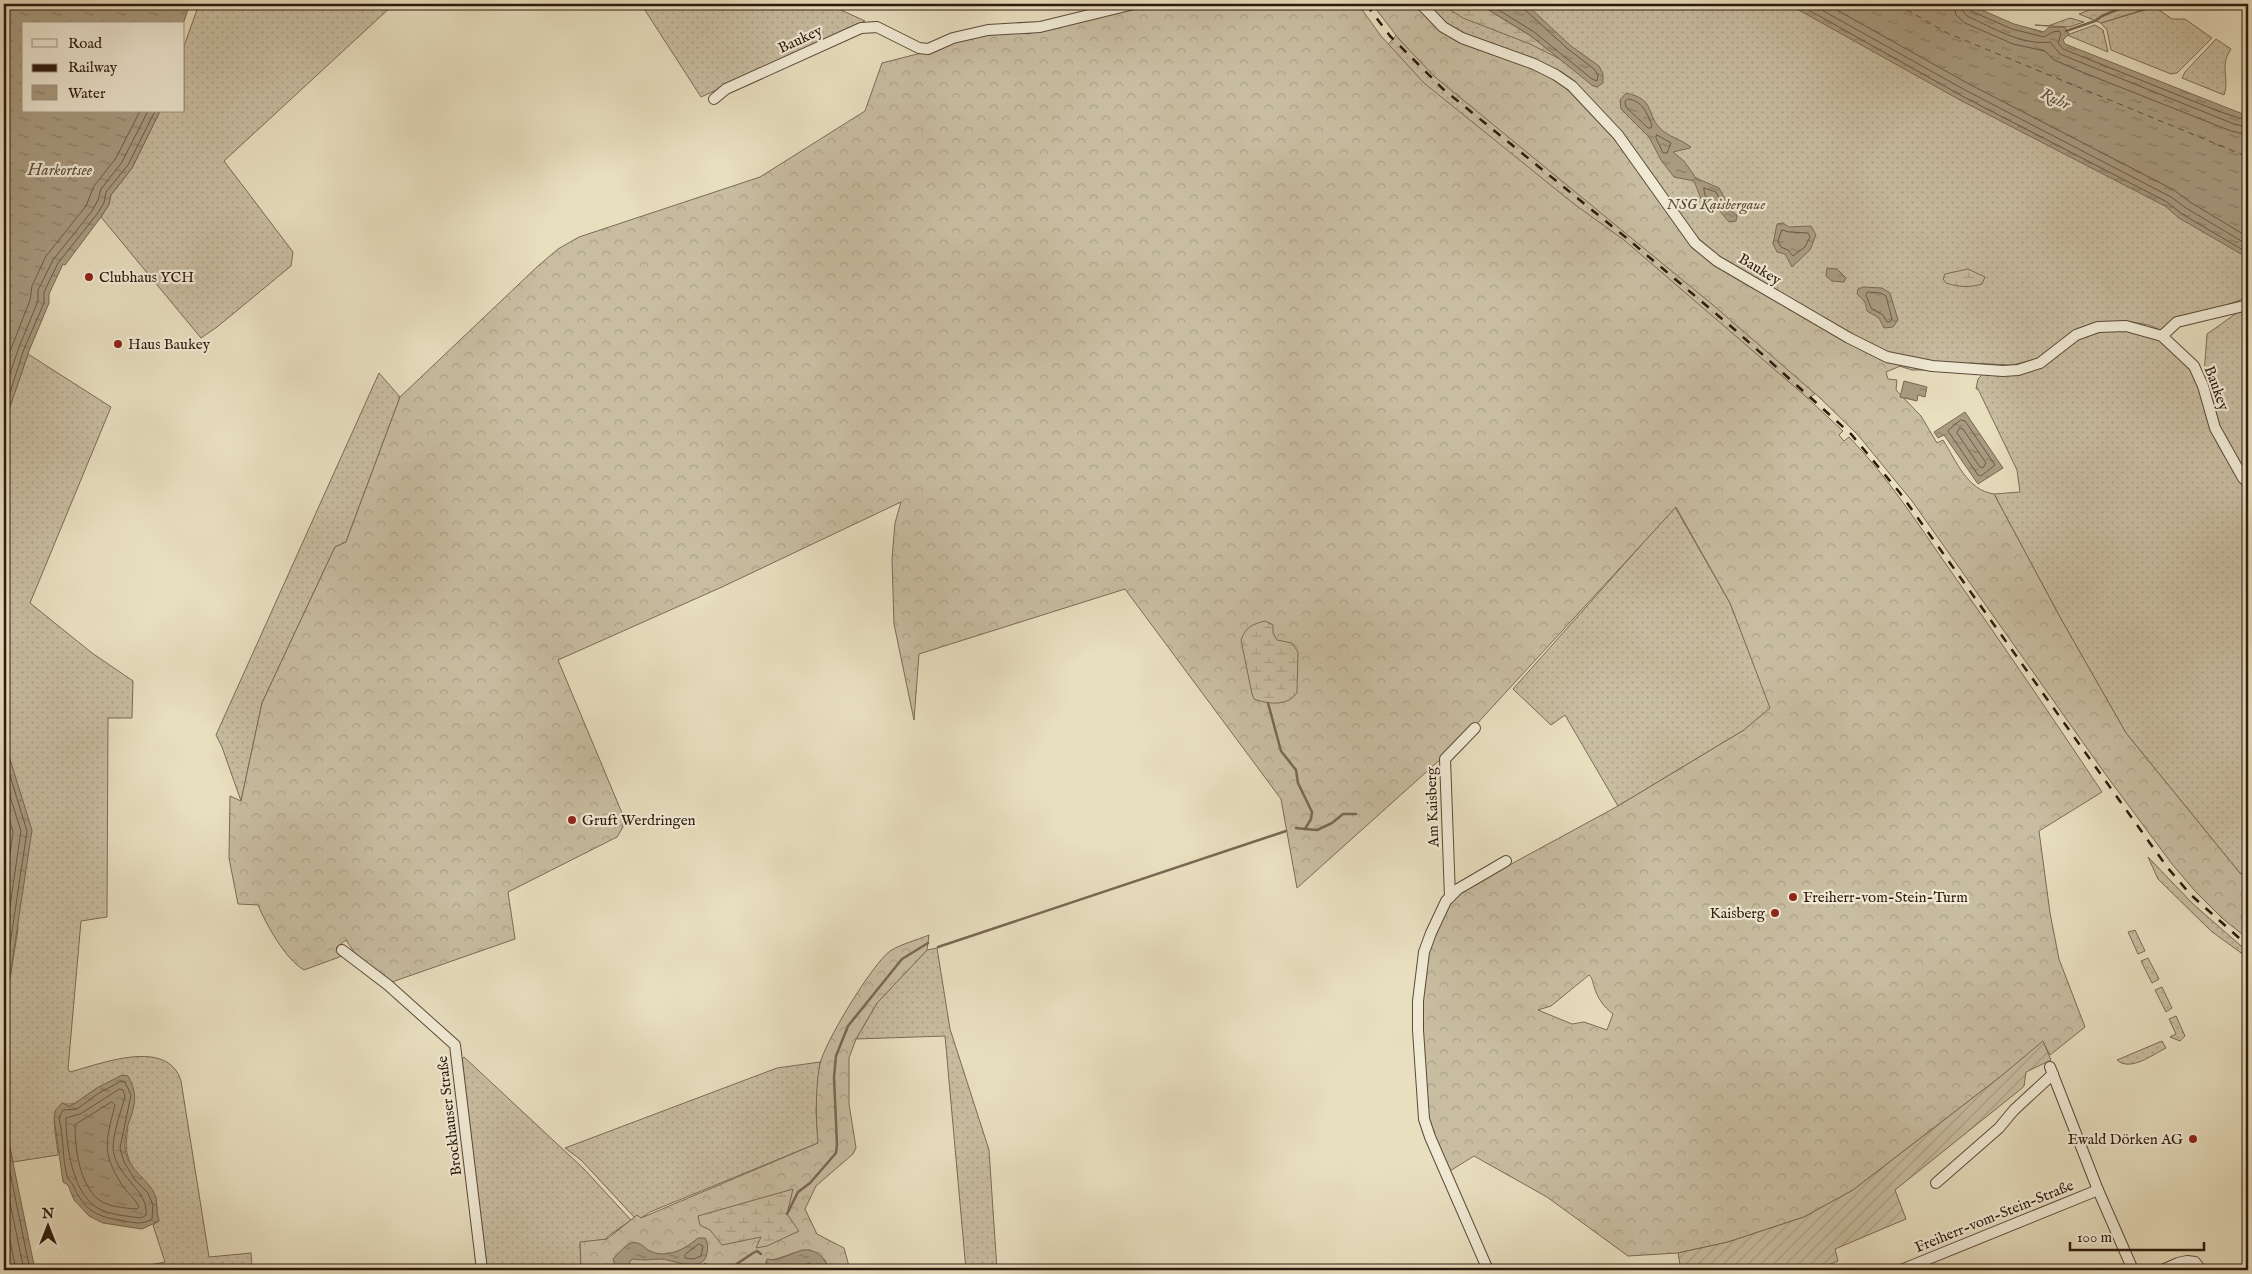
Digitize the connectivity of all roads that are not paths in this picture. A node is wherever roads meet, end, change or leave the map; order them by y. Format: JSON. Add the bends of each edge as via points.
{"nodes":[{"id":1,"x":1134,"y":4,"type":"edge"},
{"id":2,"x":1421,"y":4,"type":"edge"},
{"id":3,"x":714,"y":99,"type":"dead end"},
{"id":4,"x":2248,"y":305,"type":"edge"},
{"id":5,"x":2162,"y":336,"type":"junction"},
{"id":6,"x":2248,"y":482,"type":"edge"},
{"id":7,"x":1475,"y":728,"type":"dead end"},
{"id":8,"x":1506,"y":862,"type":"dead end"},
{"id":9,"x":1450,"y":897,"type":"junction"},
{"id":10,"x":342,"y":950,"type":"dead end"},
{"id":11,"x":1936,"y":1183,"type":"dead end"},
{"id":12,"x":2098,"y":1190,"type":"junction"},
{"id":13,"x":482,"y":1270,"type":"edge"},
{"id":14,"x":1488,"y":1270,"type":"edge"},
{"id":15,"x":1901,"y":1270,"type":"edge"},
{"id":16,"x":2133,"y":1270,"type":"edge"},
{"id":17,"x":2162,"y":1270,"type":"edge"},
{"id":18,"x":2201,"y":1270,"type":"edge"}],
"edges":[{"from":1,"to":3,"type":"street","name":"Baukey","via":[[1040,27],[988,30],[928,48],[919,48],[877,27],[860,28],[726,89]]},
{"from":2,"to":5,"type":"street","name":"Baukey","via":[[1443,28],[1534,64],[1572,86],[1618,135],[1695,243],[1717,261],[1768,292],[1880,354],[1909,363],[2003,371],[2040,363],[2076,335],[2098,327],[2126,326]]},
{"from":4,"to":5,"type":"street","via":[[2177,322]]},
{"from":5,"to":6,"type":"street","name":"Baukey","via":[[2194,366],[2214,428]]},
{"from":7,"to":9,"type":"street","name":"Am Kaisberg","via":[[1445,759]]},
{"from":8,"to":9,"type":"street","via":[[1458,889]]},
{"from":9,"to":14,"type":"street","via":[[1430,933],[1421,973],[1418,1030],[1424,1119]]},
{"from":10,"to":13,"type":"street","name":"Brockhauser Straße","via":[[388,985],[455,1046]]},
{"from":11,"to":12,"type":"street","name":"Freiherr-vom-Stein-Straße","via":[[1999,1128],[2052,1070]]},
{"from":12,"to":15,"type":"street","name":"Freiherr-vom-Stein-Straße"},
{"from":12,"to":16,"type":"street","name":"Freiherr-vom-Stein-Straße"},
{"from":17,"to":18,"type":"street","via":[[2178,1263],[2195,1262]]}]}
